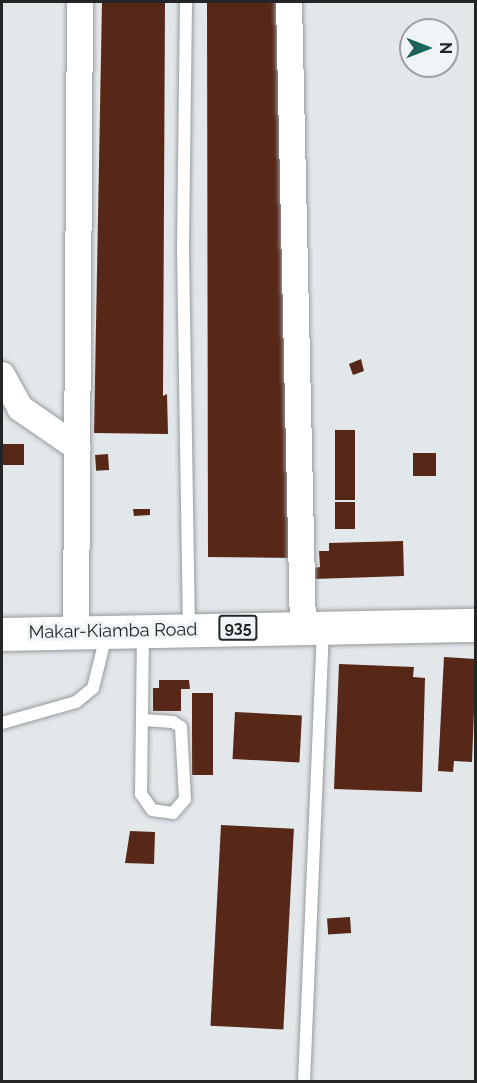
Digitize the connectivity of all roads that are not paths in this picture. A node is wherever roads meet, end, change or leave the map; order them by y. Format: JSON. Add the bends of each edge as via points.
{"nodes":[{"id":1,"x":80,"y":2,"type":"edge"},
{"id":2,"x":186,"y":2,"type":"edge"},
{"id":3,"x":289,"y":2,"type":"edge"},
{"id":4,"x":2,"y":375,"type":"edge"},
{"id":5,"x":78,"y":448,"type":"junction"},
{"id":6,"x":476,"y":625,"type":"edge"},
{"id":7,"x":313,"y":627,"type":"junction"},
{"id":8,"x":189,"y":629,"type":"junction"},
{"id":9,"x":143,"y":630,"type":"junction"},
{"id":10,"x":92,"y":632,"type":"junction"},
{"id":11,"x":2,"y":634,"type":"edge"},
{"id":12,"x":143,"y":720,"type":"junction"},
{"id":13,"x":2,"y":723,"type":"edge"},
{"id":14,"x":304,"y":1082,"type":"edge"}],
"edges":[{"from":1,"to":5,"type":"street"},
{"from":2,"to":8,"type":"lane","via":[[183,262]]},
{"from":3,"to":7,"type":"street"},
{"from":4,"to":5,"type":"street","via":[[20,408]]},
{"from":5,"to":10,"type":"street"},
{"from":6,"to":7,"type":"main road","name":"Makar-Kiamba Road","number":"935"},
{"from":7,"to":8,"type":"main road","name":"Makar-Kiamba Road","number":"935"},
{"from":7,"to":14,"type":"lane"},
{"from":8,"to":9,"type":"main road","name":"Makar-Kiamba Road","number":"935"},
{"from":9,"to":10,"type":"main road","name":"Makar-Kiamba Road","number":"935"},
{"from":9,"to":12,"type":"lane"},
{"from":10,"to":11,"type":"main road","name":"Makar-Kiamba Road","number":"935"},
{"from":10,"to":13,"type":"lane","via":[[93,688],[76,702]]},
{"from":12,"to":12,"type":"lane","via":[[173,722],[182,728],[185,799],[173,813],[152,810],[141,794]]}]}
